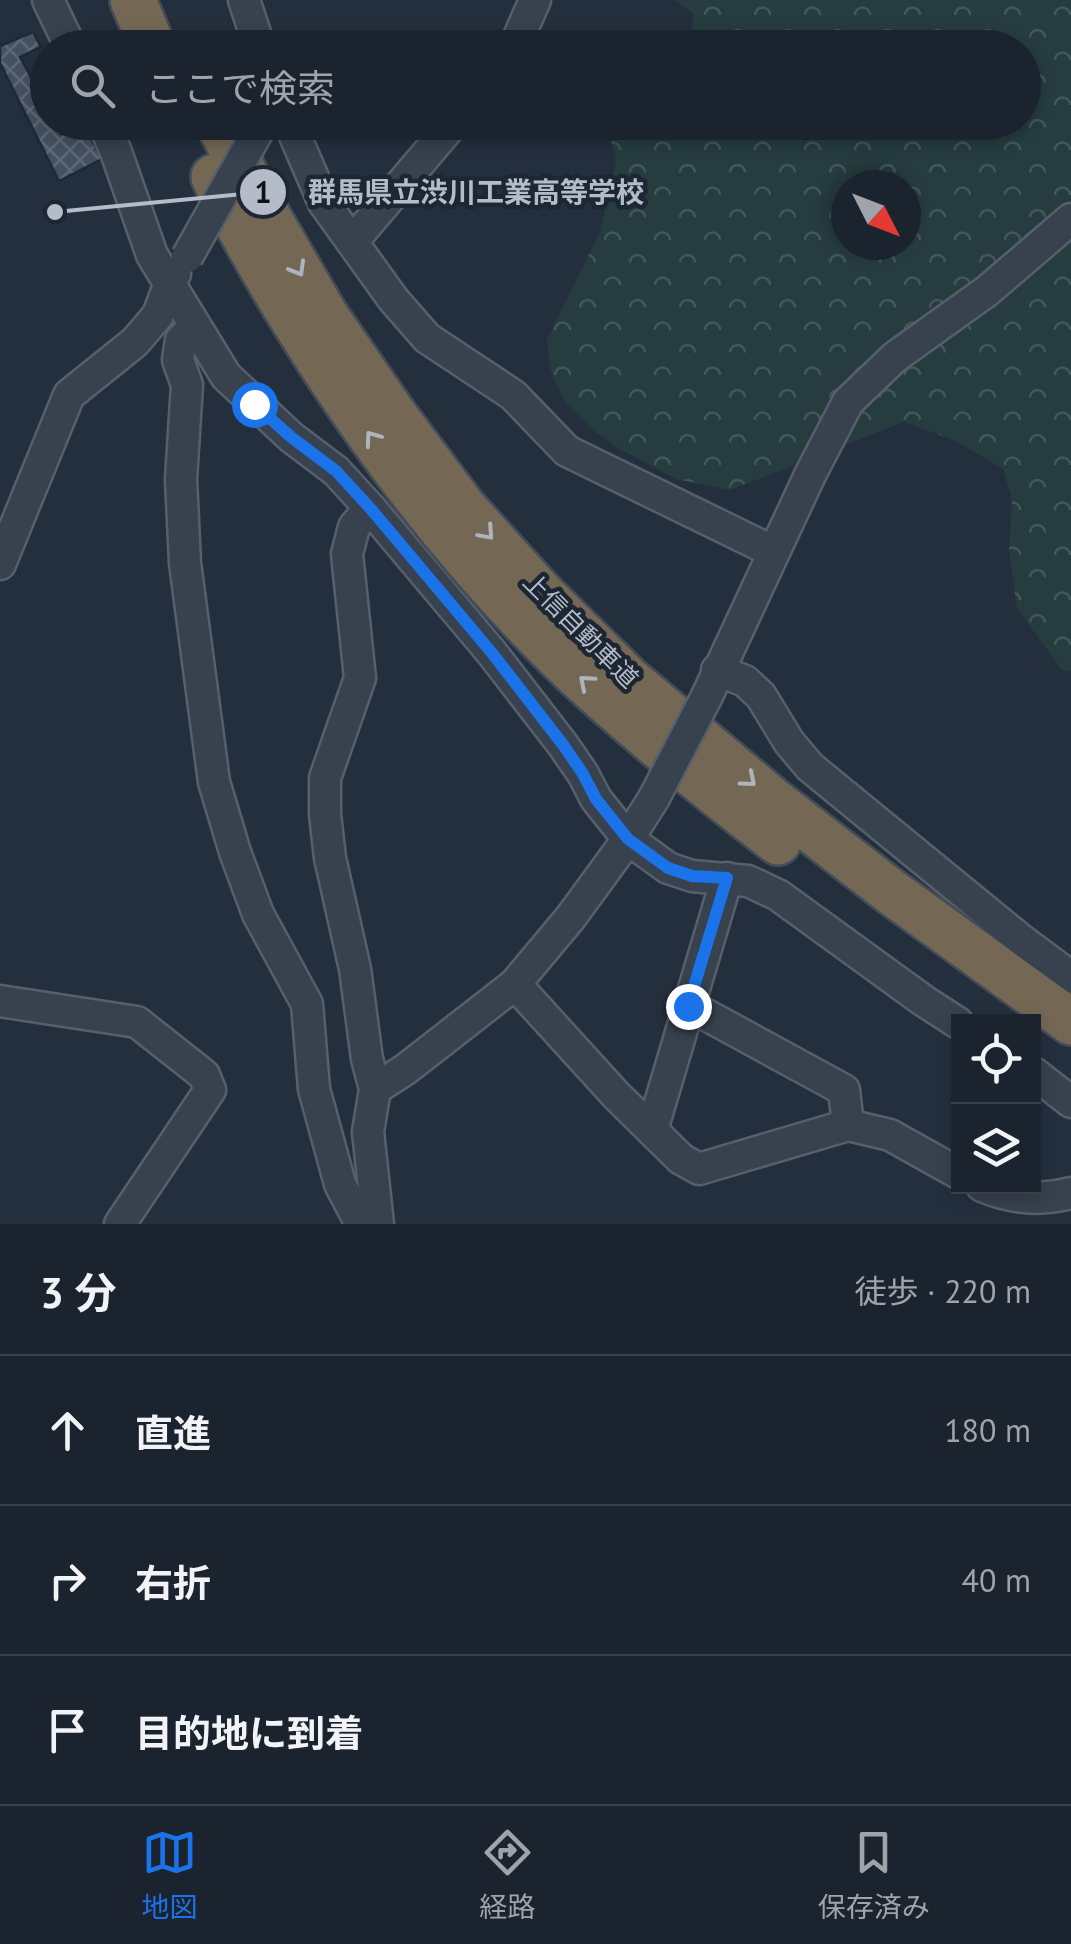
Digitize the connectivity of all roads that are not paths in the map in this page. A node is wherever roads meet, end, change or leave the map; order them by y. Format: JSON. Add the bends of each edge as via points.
{"nodes":[{"id":1,"x":48,"y":0,"type":"edge"},
{"id":2,"x":133,"y":0,"type":"edge"},
{"id":3,"x":162,"y":0,"type":"edge"},
{"id":4,"x":244,"y":0,"type":"edge"},
{"id":5,"x":535,"y":0,"type":"edge"},
{"id":6,"x":62,"y":30,"type":"edge"},
{"id":7,"x":146,"y":30,"type":"edge"},
{"id":8,"x":174,"y":30,"type":"edge"},
{"id":9,"x":254,"y":30,"type":"edge"},
{"id":10,"x":522,"y":30,"type":"edge"},
{"id":11,"x":111,"y":140,"type":"edge"},
{"id":12,"x":196,"y":140,"type":"edge"},
{"id":13,"x":227,"y":140,"type":"edge"},
{"id":14,"x":253,"y":140,"type":"edge"},
{"id":15,"x":297,"y":140,"type":"edge"},
{"id":16,"x":439,"y":140,"type":"edge"},
{"id":17,"x":1071,"y":220,"type":"edge"},
{"id":18,"x":352,"y":242,"type":"junction"},
{"id":19,"x":170,"y":283,"type":"junction"},
{"id":20,"x":195,"y":327,"type":"junction"},
{"id":21,"x":370,"y":508,"type":"junction"},
{"id":22,"x":774,"y":552,"type":"junction"},
{"id":23,"x":0,"y":564,"type":"edge"},
{"id":24,"x":712,"y":683,"type":"junction"},
{"id":25,"x":628,"y":839,"type":"junction"},
{"id":26,"x":727,"y":878,"type":"junction"},
{"id":27,"x":1071,"y":977,"type":"edge"},
{"id":28,"x":514,"y":984,"type":"junction"},
{"id":29,"x":0,"y":1001,"type":"edge"},
{"id":30,"x":688,"y":1006,"type":"junction"},
{"id":31,"x":1010,"y":1014,"type":"edge"},
{"id":32,"x":951,"y":1019,"type":"edge"},
{"id":33,"x":1071,"y":1022,"type":"edge"},
{"id":34,"x":1041,"y":1036,"type":"edge"},
{"id":35,"x":1071,"y":1058,"type":"edge"},
{"id":36,"x":1041,"y":1078,"type":"edge"},
{"id":37,"x":375,"y":1089,"type":"junction"},
{"id":38,"x":1071,"y":1102,"type":"edge"},
{"id":39,"x":848,"y":1125,"type":"junction"},
{"id":40,"x":652,"y":1130,"type":"junction"},
{"id":41,"x":951,"y":1169,"type":"edge"},
{"id":42,"x":1071,"y":1192,"type":"edge"},
{"id":43,"x":1007,"y":1194,"type":"edge"},
{"id":44,"x":120,"y":1224,"type":"edge"},
{"id":45,"x":361,"y":1224,"type":"edge"},
{"id":46,"x":378,"y":1224,"type":"edge"}],
"edges":[{"from":1,"to":6,"type":"street"},
{"from":2,"to":7,"type":"highway"},
{"from":3,"to":8,"type":"highway"},
{"from":4,"to":9,"type":"street"},
{"from":5,"to":10,"type":"street"},
{"from":11,"to":19,"type":"street","via":[[152,255]]},
{"from":31,"to":12,"type":"highway","name":"上信自動車道","one_way":true,"via":[[709,789],[573,670],[505,600],[436,525],[369,435],[242,236]]},
{"from":13,"to":33,"type":"highway","name":"上信自動車道","one_way":true,"via":[[354,358],[464,507],[540,592],[628,679],[771,798]]},
{"from":14,"to":19,"type":"street","bridge":true},
{"from":15,"to":18,"type":"street","via":[[324,202]]},
{"from":16,"to":18,"type":"street"},
{"from":17,"to":22,"type":"street","via":[[895,357],[848,402]]},
{"from":18,"to":22,"type":"street","via":[[427,338],[513,395],[567,452]]},
{"from":19,"to":20,"type":"street"},
{"from":19,"to":23,"type":"street","via":[[158,315],[135,342],[69,395]]},
{"from":20,"to":21,"type":"street","via":[[226,376]]},
{"from":20,"to":45,"type":"street","via":[[181,340],[178,360],[187,385],[182,513],[214,782],[258,914],[307,1004],[314,1089],[340,1184]]},
{"from":21,"to":25,"type":"street","via":[[540,714]]},
{"from":21,"to":37,"type":"street","via":[[354,527],[347,554],[360,678],[325,778],[325,814]]},
{"from":22,"to":24,"type":"street"},
{"from":24,"to":25,"type":"street","bridge":true},
{"from":24,"to":27,"type":"street","via":[[745,682],[810,767]]},
{"from":25,"to":26,"type":"street","via":[[668,868]]},
{"from":25,"to":28,"type":"street"},
{"from":26,"to":30,"type":"street"},
{"from":26,"to":32,"type":"street","via":[[778,895]]},
{"from":28,"to":37,"type":"street"},
{"from":28,"to":40,"type":"street"},
{"from":29,"to":44,"type":"street","via":[[138,1022],[204,1075],[210,1090]]},
{"from":30,"to":39,"type":"street","via":[[844,1090]]},
{"from":30,"to":40,"type":"street"},
{"from":34,"to":35,"type":"highway"},
{"from":36,"to":38,"type":"street"},
{"from":37,"to":46,"type":"street","via":[[368,1132]]},
{"from":39,"to":40,"type":"street","via":[[699,1169]]},
{"from":39,"to":41,"type":"street","via":[[890,1135]]},
{"from":42,"to":43,"type":"street"}]}
